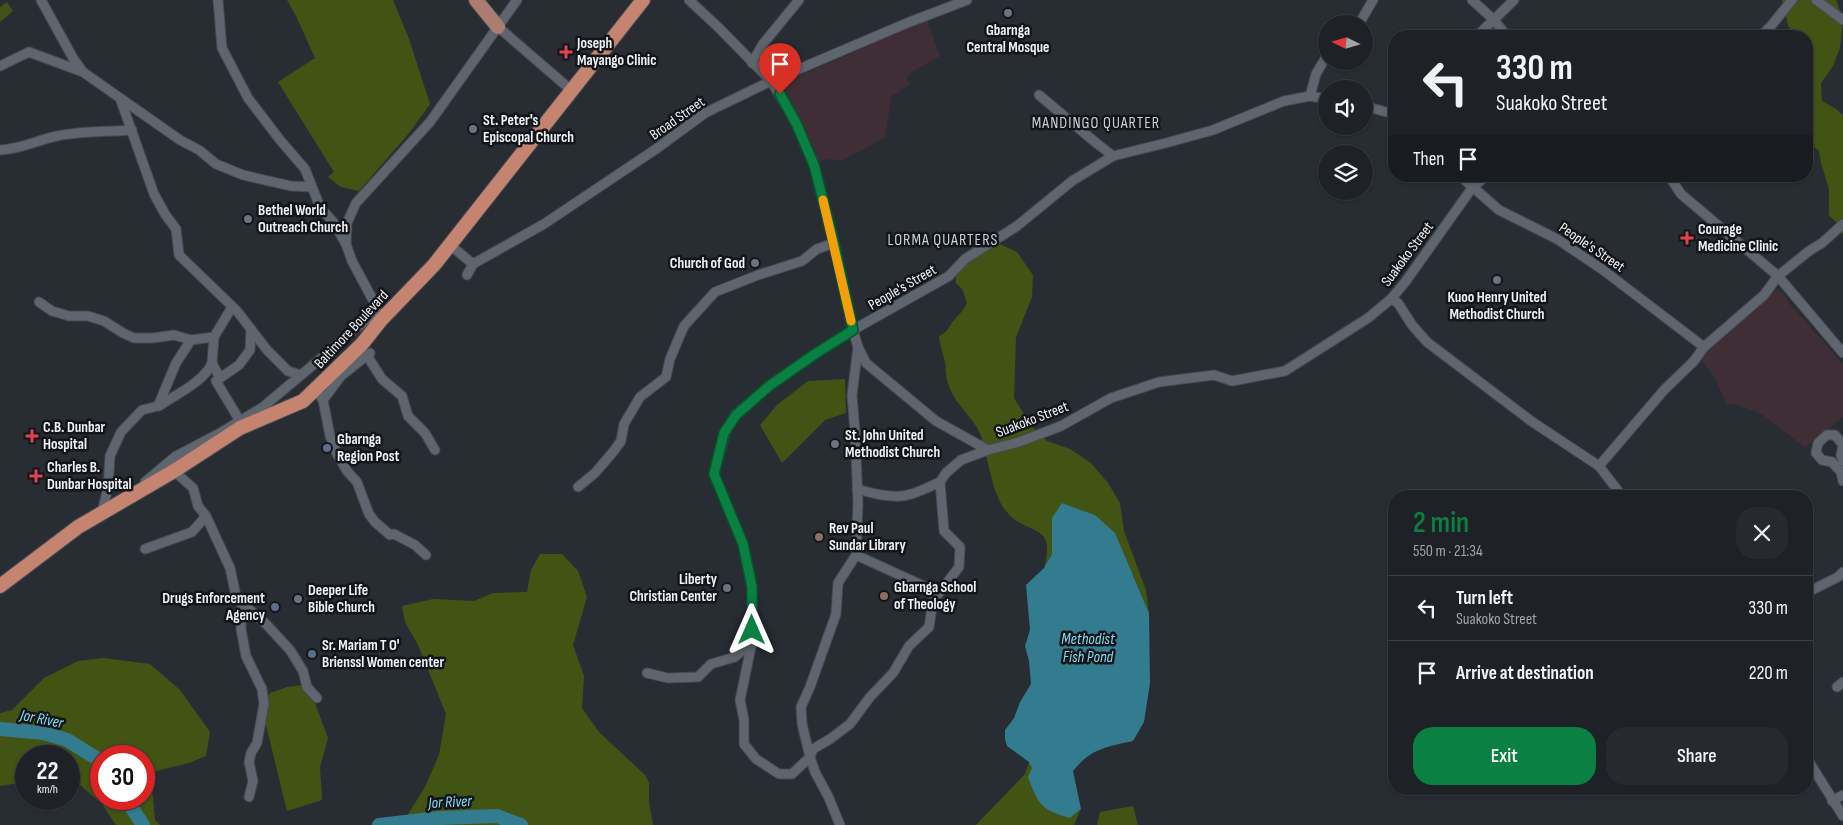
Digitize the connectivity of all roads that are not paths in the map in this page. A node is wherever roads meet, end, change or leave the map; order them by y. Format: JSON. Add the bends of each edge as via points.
{"nodes":[{"id":1,"x":41,"y":0,"type":"edge"},
{"id":2,"x":218,"y":0,"type":"edge"},
{"id":3,"x":476,"y":0,"type":"edge"},
{"id":4,"x":517,"y":0,"type":"edge"},
{"id":5,"x":643,"y":0,"type":"edge"},
{"id":6,"x":689,"y":0,"type":"edge"},
{"id":7,"x":799,"y":0,"type":"edge"},
{"id":8,"x":968,"y":0,"type":"edge"},
{"id":9,"x":1373,"y":0,"type":"edge"},
{"id":10,"x":1472,"y":0,"type":"edge"},
{"id":11,"x":1514,"y":0,"type":"edge"},
{"id":12,"x":1792,"y":0,"type":"edge"},
{"id":13,"x":1816,"y":0,"type":"edge"},
{"id":14,"x":1364,"y":15,"type":"edge"},
{"id":15,"x":1492,"y":19,"type":"junction"},
{"id":16,"x":1843,"y":20,"type":"edge"},
{"id":17,"x":498,"y":27,"type":"junction"},
{"id":18,"x":1482,"y":30,"type":"edge"},
{"id":19,"x":1502,"y":30,"type":"edge"},
{"id":20,"x":1767,"y":30,"type":"edge"},
{"id":21,"x":752,"y":63,"type":"junction"},
{"id":22,"x":0,"y":66,"type":"edge"},
{"id":23,"x":1318,"y":70,"type":"edge"},
{"id":24,"x":83,"y":72,"type":"junction"},
{"id":25,"x":771,"y":81,"type":"junction"},
{"id":26,"x":571,"y":90,"type":"junction"},
{"id":27,"x":1039,"y":95,"type":"dead end"},
{"id":28,"x":1310,"y":96,"type":"junction"},
{"id":29,"x":120,"y":98,"type":"junction"},
{"id":30,"x":1318,"y":98,"type":"edge"},
{"id":31,"x":1373,"y":108,"type":"edge"},
{"id":32,"x":1388,"y":112,"type":"edge"},
{"id":33,"x":132,"y":130,"type":"junction"},
{"id":34,"x":0,"y":150,"type":"edge"},
{"id":35,"x":1113,"y":156,"type":"junction"},
{"id":36,"x":1466,"y":182,"type":"edge"},
{"id":37,"x":1479,"y":182,"type":"edge"},
{"id":38,"x":1674,"y":182,"type":"edge"},
{"id":39,"x":311,"y":187,"type":"junction"},
{"id":40,"x":1472,"y":188,"type":"junction"},
{"id":41,"x":1843,"y":224,"type":"edge"},
{"id":42,"x":834,"y":243,"type":"junction"},
{"id":43,"x":346,"y":244,"type":"junction"},
{"id":44,"x":450,"y":245,"type":"junction"},
{"id":45,"x":473,"y":264,"type":"junction"},
{"id":46,"x":467,"y":275,"type":"dead end"},
{"id":47,"x":1778,"y":276,"type":"junction"},
{"id":48,"x":1391,"y":299,"type":"junction"},
{"id":49,"x":38,"y":302,"type":"dead end"},
{"id":50,"x":232,"y":307,"type":"junction"},
{"id":51,"x":380,"y":316,"type":"junction"},
{"id":52,"x":251,"y":329,"type":"junction"},
{"id":53,"x":853,"y":330,"type":"junction"},
{"id":54,"x":214,"y":336,"type":"junction"},
{"id":55,"x":191,"y":340,"type":"junction"},
{"id":56,"x":858,"y":347,"type":"junction"},
{"id":57,"x":1704,"y":347,"type":"junction"},
{"id":58,"x":1843,"y":353,"type":"edge"},
{"id":59,"x":212,"y":363,"type":"junction"},
{"id":60,"x":301,"y":375,"type":"junction"},
{"id":61,"x":220,"y":378,"type":"junction"},
{"id":62,"x":319,"y":395,"type":"junction"},
{"id":63,"x":158,"y":406,"type":"junction"},
{"id":64,"x":240,"y":421,"type":"junction"},
{"id":65,"x":435,"y":450,"type":"dead end"},
{"id":66,"x":988,"y":450,"type":"junction"},
{"id":67,"x":1843,"y":461,"type":"edge"},
{"id":68,"x":1599,"y":466,"type":"junction"},
{"id":69,"x":174,"y":471,"type":"junction"},
{"id":70,"x":1843,"y":481,"type":"edge"},
{"id":71,"x":940,"y":482,"type":"junction"},
{"id":72,"x":578,"y":487,"type":"dead end"},
{"id":73,"x":857,"y":489,"type":"junction"},
{"id":74,"x":1617,"y":490,"type":"edge"},
{"id":75,"x":103,"y":508,"type":"junction"},
{"id":76,"x":206,"y":516,"type":"junction"},
{"id":77,"x":78,"y":527,"type":"junction"},
{"id":78,"x":145,"y":550,"type":"dead end"},
{"id":79,"x":426,"y":555,"type":"dead end"},
{"id":80,"x":856,"y":555,"type":"junction"},
{"id":81,"x":1843,"y":572,"type":"edge"},
{"id":82,"x":0,"y":586,"type":"edge"},
{"id":83,"x":1813,"y":590,"type":"edge"},
{"id":84,"x":939,"y":593,"type":"junction"},
{"id":85,"x":242,"y":604,"type":"junction"},
{"id":86,"x":752,"y":642,"type":"junction"},
{"id":87,"x":647,"y":673,"type":"dead end"},
{"id":88,"x":317,"y":698,"type":"dead end"},
{"id":89,"x":810,"y":757,"type":"junction"},
{"id":90,"x":1813,"y":769,"type":"edge"},
{"id":91,"x":1843,"y":795,"type":"edge"},
{"id":92,"x":249,"y":797,"type":"dead end"},
{"id":93,"x":1832,"y":801,"type":"junction"},
{"id":94,"x":1843,"y":816,"type":"edge"},
{"id":95,"x":840,"y":825,"type":"edge"}],
"edges":[{"from":1,"to":24,"type":"street"},
{"from":2,"to":39,"type":"street","via":[[222,48],[248,98],[305,169]]},
{"from":3,"to":17,"type":"main road"},
{"from":4,"to":17,"type":"street"},
{"from":5,"to":26,"type":"highway","name":"Baltimore Boulevard"},
{"from":6,"to":21,"type":"street","name":"Suakoko Street"},
{"from":7,"to":21,"type":"street","via":[[763,44]]},
{"from":8,"to":25,"type":"street","name":"Broad Street","via":[[907,22]]},
{"from":9,"to":14,"type":"street"},
{"from":10,"to":15,"type":"street"},
{"from":11,"to":15,"type":"street"},
{"from":12,"to":20,"type":"street"},
{"from":13,"to":16,"type":"street"},
{"from":15,"to":18,"type":"street"},
{"from":15,"to":19,"type":"street"},
{"from":17,"to":26,"type":"street"},
{"from":17,"to":43,"type":"street","via":[[430,122],[356,203],[347,222]]},
{"from":21,"to":25,"type":"street","name":"Suakoko Street"},
{"from":22,"to":24,"type":"street","via":[[29,52]]},
{"from":23,"to":28,"type":"street"},
{"from":24,"to":29,"type":"street"},
{"from":25,"to":42,"type":"street","name":"Suakoko Street","via":[[796,123],[814,165]]},
{"from":25,"to":45,"type":"street","name":"Broad Street","via":[[705,113],[544,224]]},
{"from":26,"to":44,"type":"highway","name":"Baltimore Boulevard"},
{"from":27,"to":35,"type":"street"},
{"from":28,"to":30,"type":"street","name":"People's Street"},
{"from":28,"to":35,"type":"street","name":"People's Street","via":[[1284,101],[1213,130]]},
{"from":29,"to":33,"type":"street"},
{"from":29,"to":39,"type":"street","via":[[216,164],[242,176]]},
{"from":31,"to":32,"type":"street"},
{"from":33,"to":34,"type":"street","via":[[57,136]]},
{"from":33,"to":50,"type":"street","via":[[154,194],[176,229],[179,255]]},
{"from":35,"to":53,"type":"street","name":"People's Street","via":[[1072,181],[1017,226],[965,259],[949,276]]},
{"from":36,"to":40,"type":"street","name":"People's Street"},
{"from":37,"to":40,"type":"street","name":"Suakoko Street"},
{"from":38,"to":47,"type":"street","via":[[1681,194]]},
{"from":39,"to":43,"type":"street","via":[[320,207]]},
{"from":40,"to":48,"type":"street","name":"Suakoko Street"},
{"from":40,"to":57,"type":"street","name":"People's Street","via":[[1500,210],[1557,239],[1604,270]]},
{"from":41,"to":47,"type":"street"},
{"from":42,"to":53,"type":"street","name":"Suakoko Street"},
{"from":42,"to":72,"type":"street","via":[[817,249],[802,260],[715,292],[684,326],[666,377],[640,397],[613,452]]},
{"from":43,"to":51,"type":"street"},
{"from":44,"to":45,"type":"street"},
{"from":44,"to":51,"type":"highway","name":"Baltimore Boulevard","via":[[434,265]]},
{"from":45,"to":46,"type":"street"},
{"from":47,"to":57,"type":"street","via":[[1764,295]]},
{"from":47,"to":58,"type":"street"},
{"from":48,"to":66,"type":"street","name":"Suakoko Street","via":[[1368,318],[1285,371],[1232,381],[1214,375],[1159,382],[1111,398],[1061,426]]},
{"from":48,"to":68,"type":"street","via":[[1427,342],[1455,365]]},
{"from":49,"to":55,"type":"street","via":[[69,316],[88,316],[104,321],[134,338],[174,335]]},
{"from":50,"to":52,"type":"street"},
{"from":50,"to":54,"type":"street"},
{"from":51,"to":60,"type":"street","via":[[347,335]]},
{"from":51,"to":62,"type":"highway","name":"Baltimore Boulevard","via":[[362,344]]},
{"from":52,"to":60,"type":"street","via":[[288,371]]},
{"from":52,"to":61,"type":"street","via":[[250,350],[239,365]]},
{"from":53,"to":56,"type":"street","name":"Suakoko Street"},
{"from":53,"to":86,"type":"street","name":"People's Street","via":[[769,386],[736,415],[724,433],[714,474],[743,544],[752,587]]},
{"from":54,"to":55,"type":"street"},
{"from":54,"to":59,"type":"street"},
{"from":55,"to":63,"type":"street","via":[[176,363]]},
{"from":56,"to":66,"type":"street","name":"Suakoko Street","via":[[866,363],[898,391],[936,421]]},
{"from":56,"to":73,"type":"street","via":[[852,395]]},
{"from":57,"to":68,"type":"street"},
{"from":59,"to":61,"type":"street"},
{"from":59,"to":63,"type":"street","via":[[209,372],[199,380]]},
{"from":60,"to":64,"type":"street","via":[[263,407]]},
{"from":61,"to":64,"type":"street","via":[[216,381]]},
{"from":62,"to":65,"type":"street","via":[[369,353],[382,379],[402,396],[408,416],[425,433]]},
{"from":62,"to":69,"type":"highway","name":"Baltimore Boulevard","via":[[240,428]]},
{"from":62,"to":79,"type":"street","via":[[337,454],[357,482],[369,514],[390,535],[394,534]]},
{"from":63,"to":75,"type":"street","via":[[142,410],[121,432],[110,456]]},
{"from":64,"to":75,"type":"street","via":[[176,456],[123,498]]},
{"from":66,"to":71,"type":"street","via":[[961,460]]},
{"from":67,"to":70,"type":"street","via":[[1843,446],[1835,436],[1828,435],[1818,443],[1816,453],[1842,472]]},
{"from":68,"to":74,"type":"street"},
{"from":69,"to":76,"type":"street","via":[[193,488],[198,506]]},
{"from":69,"to":77,"type":"highway","name":"Baltimore Boulevard"},
{"from":71,"to":73,"type":"street","via":[[902,496]]},
{"from":71,"to":84,"type":"street","name":"People's Street","via":[[944,531],[960,547],[959,566]]},
{"from":73,"to":80,"type":"street"},
{"from":75,"to":77,"type":"street"},
{"from":76,"to":78,"type":"street","via":[[192,532]]},
{"from":76,"to":85,"type":"street","via":[[230,568],[236,596]]},
{"from":77,"to":82,"type":"highway","name":"Baltimore Boulevard"},
{"from":80,"to":84,"type":"street"},
{"from":80,"to":89,"type":"street","via":[[838,583],[836,614],[801,707]]},
{"from":81,"to":83,"type":"street"},
{"from":84,"to":89,"type":"street","name":"People's Street","via":[[932,601],[928,627],[909,646],[893,673],[850,724],[814,749]]},
{"from":85,"to":88,"type":"street","via":[[290,650],[303,670],[307,687]]},
{"from":85,"to":92,"type":"street","via":[[241,629],[246,656],[262,689],[264,704],[257,743],[251,753],[253,782]]},
{"from":86,"to":87,"type":"street","via":[[735,657],[711,664],[698,677],[668,678]]},
{"from":86,"to":89,"type":"street","name":"People's Street","via":[[740,700],[744,744],[756,759],[780,774],[792,774]]},
{"from":89,"to":95,"type":"street"},
{"from":90,"to":93,"type":"street"},
{"from":91,"to":93,"type":"street"},
{"from":93,"to":94,"type":"street"}]}
